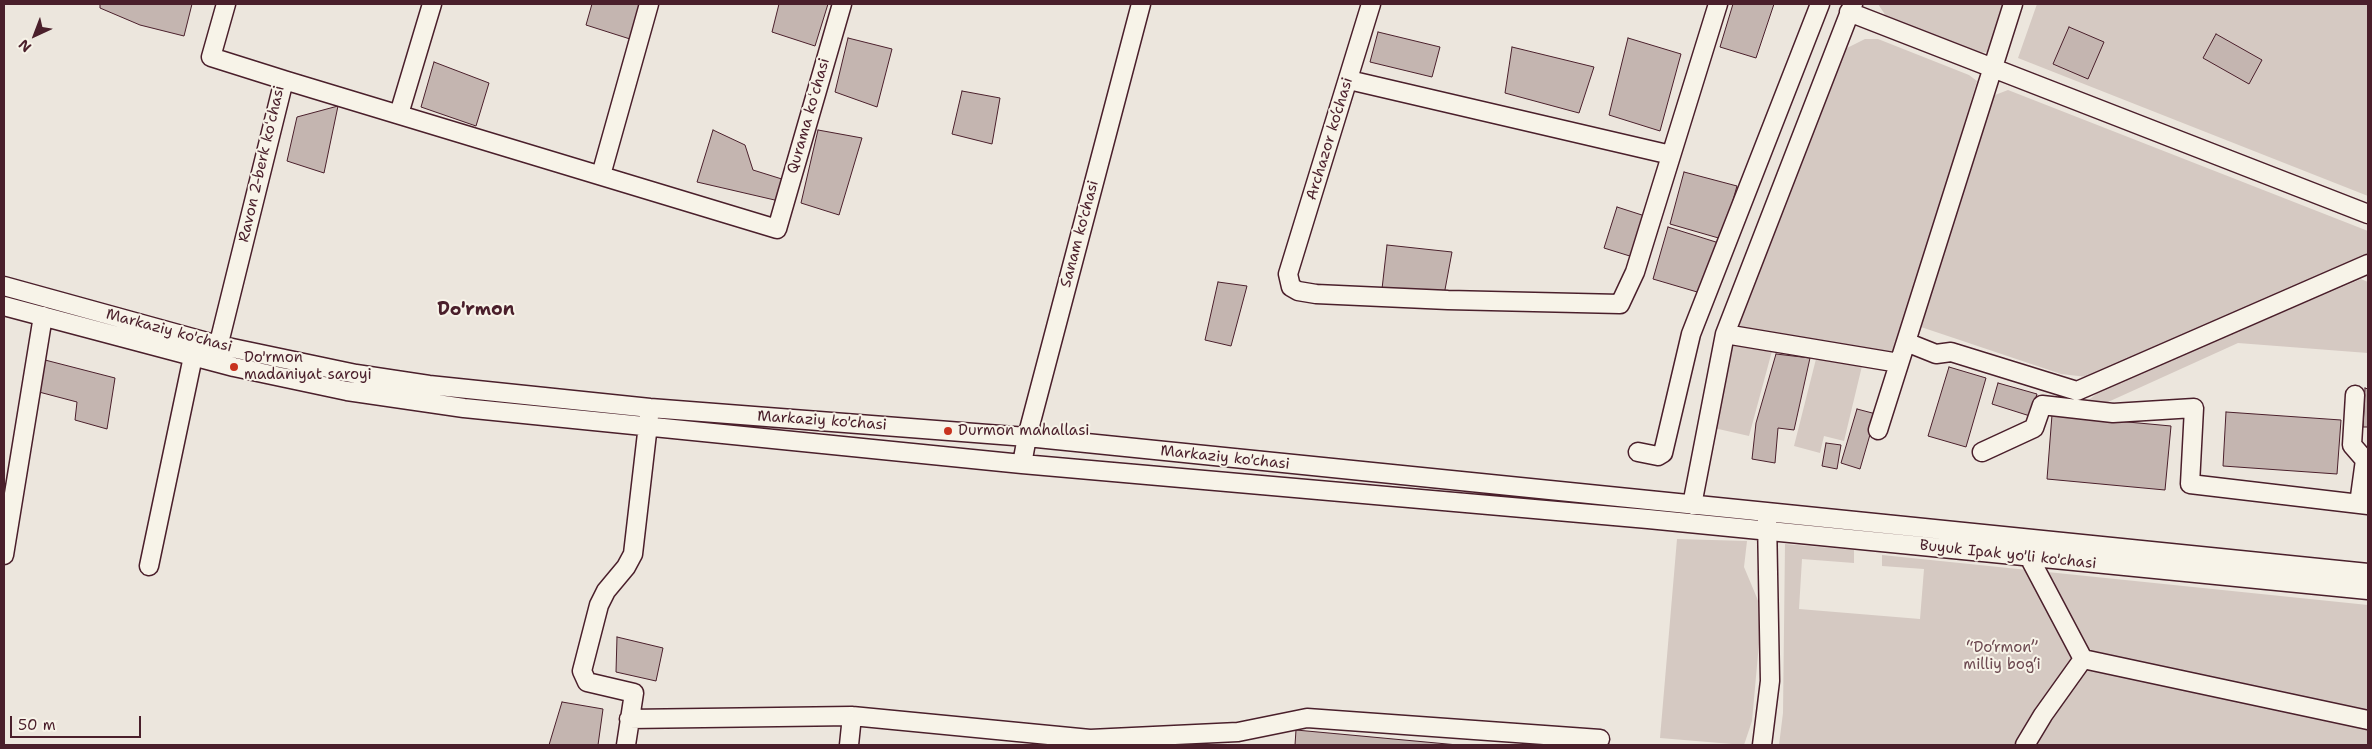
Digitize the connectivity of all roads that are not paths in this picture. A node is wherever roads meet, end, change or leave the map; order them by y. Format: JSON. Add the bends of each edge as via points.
{"nodes":[{"id":1,"x":226,"y":4,"type":"edge"},
{"id":2,"x":432,"y":4,"type":"edge"},
{"id":3,"x":649,"y":4,"type":"edge"},
{"id":4,"x":842,"y":4,"type":"edge"},
{"id":5,"x":1141,"y":4,"type":"edge"},
{"id":6,"x":1371,"y":4,"type":"edge"},
{"id":7,"x":1718,"y":4,"type":"edge"},
{"id":8,"x":1820,"y":4,"type":"edge"},
{"id":9,"x":2013,"y":4,"type":"edge"},
{"id":10,"x":1851,"y":8,"type":"edge"},
{"id":11,"x":1992,"y":68,"type":"junction"},
{"id":12,"x":284,"y":80,"type":"junction"},
{"id":13,"x":1349,"y":80,"type":"junction"},
{"id":14,"x":399,"y":114,"type":"junction"},
{"id":15,"x":1671,"y":155,"type":"junction"},
{"id":16,"x":601,"y":175,"type":"junction"},
{"id":17,"x":2368,"y":214,"type":"edge"},
{"id":18,"x":2368,"y":264,"type":"edge"},
{"id":19,"x":4,"y":286,"type":"edge"},
{"id":20,"x":4,"y":306,"type":"edge"},
{"id":21,"x":43,"y":316,"type":"junction"},
{"id":22,"x":1725,"y":334,"type":"junction"},
{"id":23,"x":197,"y":339,"type":"junction"},
{"id":24,"x":1906,"y":342,"type":"junction"},
{"id":25,"x":218,"y":345,"type":"junction"},
{"id":26,"x":193,"y":357,"type":"junction"},
{"id":27,"x":1899,"y":362,"type":"junction"},
{"id":28,"x":214,"y":363,"type":"junction"},
{"id":29,"x":2355,"y":395,"type":"dead end"},
{"id":30,"x":650,"y":408,"type":"junction"},
{"id":31,"x":647,"y":427,"type":"junction"},
{"id":32,"x":1878,"y":430,"type":"dead end"},
{"id":33,"x":1027,"y":437,"type":"junction"},
{"id":34,"x":1638,"y":452,"type":"dead end"},
{"id":35,"x":1982,"y":452,"type":"dead end"},
{"id":36,"x":1229,"y":458,"type":"junction"},
{"id":37,"x":1022,"y":464,"type":"junction"},
{"id":38,"x":1225,"y":482,"type":"junction"},
{"id":39,"x":1649,"y":501,"type":"junction"},
{"id":40,"x":2364,"y":504,"type":"edge"},
{"id":41,"x":1692,"y":505,"type":"junction"},
{"id":42,"x":1767,"y":513,"type":"junction"},
{"id":43,"x":7,"y":518,"type":"edge"},
{"id":44,"x":1648,"y":519,"type":"junction"},
{"id":45,"x":1766,"y":531,"type":"junction"},
{"id":46,"x":2030,"y":539,"type":"junction"},
{"id":47,"x":4,"y":555,"type":"edge"},
{"id":48,"x":2029,"y":557,"type":"junction"},
{"id":49,"x":149,"y":566,"type":"dead end"},
{"id":50,"x":2368,"y":573,"type":"edge"},
{"id":51,"x":2368,"y":590,"type":"edge"},
{"id":52,"x":2083,"y":659,"type":"junction"},
{"id":53,"x":852,"y":716,"type":"junction"},
{"id":54,"x":629,"y":719,"type":"junction"},
{"id":55,"x":2368,"y":720,"type":"edge"},
{"id":56,"x":1600,"y":739,"type":"dead end"},
{"id":57,"x":1089,"y":742,"type":"edge"},
{"id":58,"x":626,"y":745,"type":"edge"},
{"id":59,"x":849,"y":745,"type":"edge"},
{"id":60,"x":1762,"y":745,"type":"edge"},
{"id":61,"x":2025,"y":745,"type":"edge"}],
"edges":[{"from":1,"to":12,"type":"street","name":"Ravon 2-berk koʻchasi","via":[[211,57]]},
{"from":2,"to":14,"type":"street"},
{"from":3,"to":16,"type":"street"},
{"from":4,"to":16,"type":"street","name":"Qurama koʻchasi","via":[[777,229]]},
{"from":5,"to":33,"type":"street","name":"Sanam ko'chasi"},
{"from":6,"to":13,"type":"street","name":"Archazor ko‘chasi"},
{"from":7,"to":15,"type":"street"},
{"from":8,"to":34,"type":"street","via":[[1691,334],[1663,453],[1658,456]]},
{"from":9,"to":11,"type":"street"},
{"from":10,"to":11,"type":"street"},
{"from":10,"to":22,"type":"street"},
{"from":11,"to":17,"type":"street"},
{"from":11,"to":24,"type":"street"},
{"from":12,"to":14,"type":"street"},
{"from":12,"to":25,"type":"street","name":"Ravon 2-berk koʻchasi"},
{"from":13,"to":15,"type":"street"},
{"from":13,"to":15,"type":"street","name":"Archazor ko‘chasi","via":[[1288,274],[1291,287],[1298,291],[1448,300],[1620,304],[1635,272]]},
{"from":14,"to":16,"type":"street"},
{"from":18,"to":24,"type":"street","via":[[2077,391],[1951,352],[1936,354]]},
{"from":19,"to":23,"type":"street","name":"Markaziy ko'chasi"},
{"from":20,"to":21,"type":"street","name":"Markaziy ko'chasi"},
{"from":21,"to":26,"type":"street","name":"Markaziy ko'chasi"},
{"from":21,"to":43,"type":"street"},
{"from":22,"to":27,"type":"street"},
{"from":22,"to":41,"type":"street"},
{"from":23,"to":25,"type":"street","name":"Markaziy ko'chasi"},
{"from":23,"to":26,"type":"street"},
{"from":24,"to":27,"type":"street"},
{"from":25,"to":28,"type":"street","name":"Ravon 2-berk koʻchasi"},
{"from":25,"to":30,"type":"street","name":"Markaziy ko'chasi","via":[[356,374],[429,385]]},
{"from":26,"to":28,"type":"street","name":"Markaziy ko'chasi"},
{"from":26,"to":49,"type":"street"},
{"from":27,"to":32,"type":"street"},
{"from":28,"to":31,"type":"street","name":"Markaziy ko'chasi","via":[[404,400]]},
{"from":29,"to":40,"type":"street","via":[[2352,445],[2365,460]]},
{"from":30,"to":31,"type":"street"},
{"from":30,"to":33,"type":"street","name":"Markaziy ko'chasi"},
{"from":31,"to":37,"type":"street","name":"Markaziy ko'chasi"},
{"from":31,"to":54,"type":"street","via":[[632,554],[599,605],[582,671],[587,682],[634,693]]},
{"from":33,"to":36,"type":"street","name":"Markaziy ko'chasi"},
{"from":33,"to":37,"type":"street","name":"Sanam ko'chasi"},
{"from":35,"to":40,"type":"street","via":[[2034,428],[2042,405],[2113,413],[2194,408],[2190,484]]},
{"from":36,"to":38,"type":"street"},
{"from":36,"to":39,"type":"street","name":"Markaziy ko'chasi"},
{"from":37,"to":38,"type":"street","name":"Markaziy ko'chasi"},
{"from":38,"to":44,"type":"street","name":"Markaziy ko'chasi"},
{"from":39,"to":41,"type":"street","name":"Buyuk Ipak yo'li ko'chasi"},
{"from":39,"to":44,"type":"street"},
{"from":41,"to":42,"type":"street","name":"Buyuk Ipak yo'li ko'chasi"},
{"from":42,"to":45,"type":"street"},
{"from":42,"to":46,"type":"street","name":"Buyuk Ipak yo'li ko'chasi"},
{"from":43,"to":47,"type":"street"},
{"from":44,"to":45,"type":"street","name":"Buyuk Ipak yo'li ko'chasi"},
{"from":45,"to":48,"type":"street","name":"Buyuk Ipak yo'li ko'chasi"},
{"from":45,"to":60,"type":"street","via":[[1770,681]]},
{"from":46,"to":48,"type":"street"},
{"from":46,"to":50,"type":"street","name":"Buyuk Ipak yo'li ko'chasi"},
{"from":48,"to":51,"type":"street","name":"Buyuk Ipak yo'li ko'chasi"},
{"from":48,"to":52,"type":"street"},
{"from":52,"to":55,"type":"street"},
{"from":52,"to":61,"type":"street"},
{"from":53,"to":54,"type":"street"},
{"from":53,"to":57,"type":"street"},
{"from":53,"to":59,"type":"street"},
{"from":54,"to":58,"type":"street"},
{"from":56,"to":57,"type":"street","via":[[1307,718],[1238,732]]}]}
